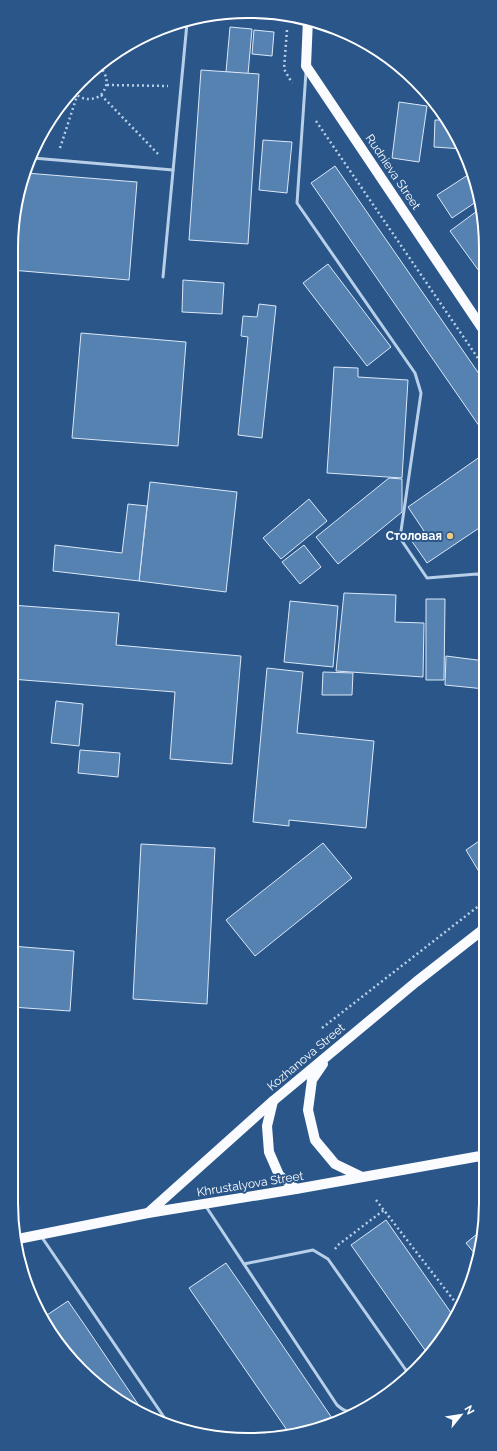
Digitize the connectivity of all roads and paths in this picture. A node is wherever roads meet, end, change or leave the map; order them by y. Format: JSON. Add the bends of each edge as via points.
{"nodes":[{"id":1,"x":288,"y":21,"type":"edge"},
{"id":2,"x":308,"y":26,"type":"edge"},
{"id":3,"x":187,"y":27,"type":"edge"},
{"id":4,"x":306,"y":66,"type":"junction"},
{"id":5,"x":102,"y":71,"type":"edge"},
{"id":6,"x":107,"y":85,"type":"junction"},
{"id":7,"x":181,"y":86,"type":"junction"},
{"id":8,"x":101,"y":95,"type":"junction"},
{"id":9,"x":77,"y":96,"type":"joint"},
{"id":10,"x":304,"y":104,"type":"junction"},
{"id":11,"x":37,"y":158,"type":"edge"},
{"id":12,"x":56,"y":160,"type":"junction"},
{"id":13,"x":173,"y":170,"type":"junction"},
{"id":14,"x":163,"y":277,"type":"dead end"},
{"id":15,"x":479,"y":324,"type":"edge"},
{"id":16,"x":479,"y":360,"type":"edge"},
{"id":17,"x":479,"y":575,"type":"edge"},
{"id":18,"x":479,"y":906,"type":"edge"},
{"id":19,"x":479,"y":933,"type":"edge"},
{"id":20,"x":322,"y":1028,"type":"dead end"},
{"id":21,"x":329,"y":1055,"type":"junction"},
{"id":22,"x":273,"y":1101,"type":"junction"},
{"id":23,"x":479,"y":1156,"type":"edge"},
{"id":24,"x":362,"y":1177,"type":"junction"},
{"id":25,"x":296,"y":1190,"type":"junction"},
{"id":26,"x":376,"y":1200,"type":"dead end"},
{"id":27,"x":205,"y":1205,"type":"junction"},
{"id":28,"x":384,"y":1210,"type":"junction"},
{"id":29,"x":148,"y":1213,"type":"junction"},
{"id":30,"x":40,"y":1235,"type":"junction"},
{"id":31,"x":21,"y":1238,"type":"edge"},
{"id":32,"x":328,"y":1259,"type":"junction"},
{"id":33,"x":244,"y":1264,"type":"junction"},
{"id":34,"x":455,"y":1303,"type":"edge"},
{"id":35,"x":406,"y":1370,"type":"edge"},
{"id":36,"x":345,"y":1411,"type":"edge"},
{"id":37,"x":164,"y":1417,"type":"edge"}],
"edges":[{"from":1,"to":10,"type":"path","via":[[284,69]]},
{"from":2,"to":4,"type":"main road"},
{"from":3,"to":7,"type":"lane"},
{"from":4,"to":10,"type":"lane"},
{"from":4,"to":15,"type":"main road","name":"Rudnieva Street"},
{"from":5,"to":6,"type":"path"},
{"from":6,"to":7,"type":"path"},
{"from":6,"to":8,"type":"path"},
{"from":7,"to":13,"type":"lane"},
{"from":8,"to":9,"type":"path","via":[[89,100]]},
{"from":8,"to":13,"type":"path"},
{"from":9,"to":12,"type":"path"},
{"from":10,"to":16,"type":"path"},
{"from":10,"to":17,"type":"lane","via":[[297,203],[415,373],[421,393],[400,538],[427,578]]},
{"from":11,"to":12,"type":"lane"},
{"from":12,"to":13,"type":"lane"},
{"from":13,"to":14,"type":"lane"},
{"from":18,"to":20,"type":"path"},
{"from":19,"to":21,"type":"main road","name":"Kozhanova Street"},
{"from":21,"to":22,"type":"main road","name":"Kozhanova Street"},
{"from":21,"to":24,"type":"main road","via":[[312,1080],[308,1110],[315,1140],[335,1164]]},
{"from":22,"to":25,"type":"main road","via":[[267,1126],[269,1152],[279,1175]]},
{"from":22,"to":29,"type":"main road","name":"Kozhanova Street"},
{"from":23,"to":24,"type":"main road","name":"Khrustalyova Street"},
{"from":24,"to":25,"type":"main road","name":"Khrustalyova Street"},
{"from":25,"to":27,"type":"main road","name":"Khrustalyova Street"},
{"from":26,"to":28,"type":"path"},
{"from":27,"to":29,"type":"main road","name":"Khrustalyova Street"},
{"from":27,"to":33,"type":"lane"},
{"from":28,"to":32,"type":"path","via":[[338,1245]]},
{"from":28,"to":34,"type":"path"},
{"from":29,"to":30,"type":"main road","name":"Khrustalyova Street"},
{"from":30,"to":31,"type":"main road","name":"Khrustalyova Street"},
{"from":30,"to":37,"type":"lane"},
{"from":32,"to":33,"type":"lane","via":[[313,1250]]},
{"from":32,"to":35,"type":"lane"},
{"from":33,"to":36,"type":"lane","via":[[338,1405]]}]}
